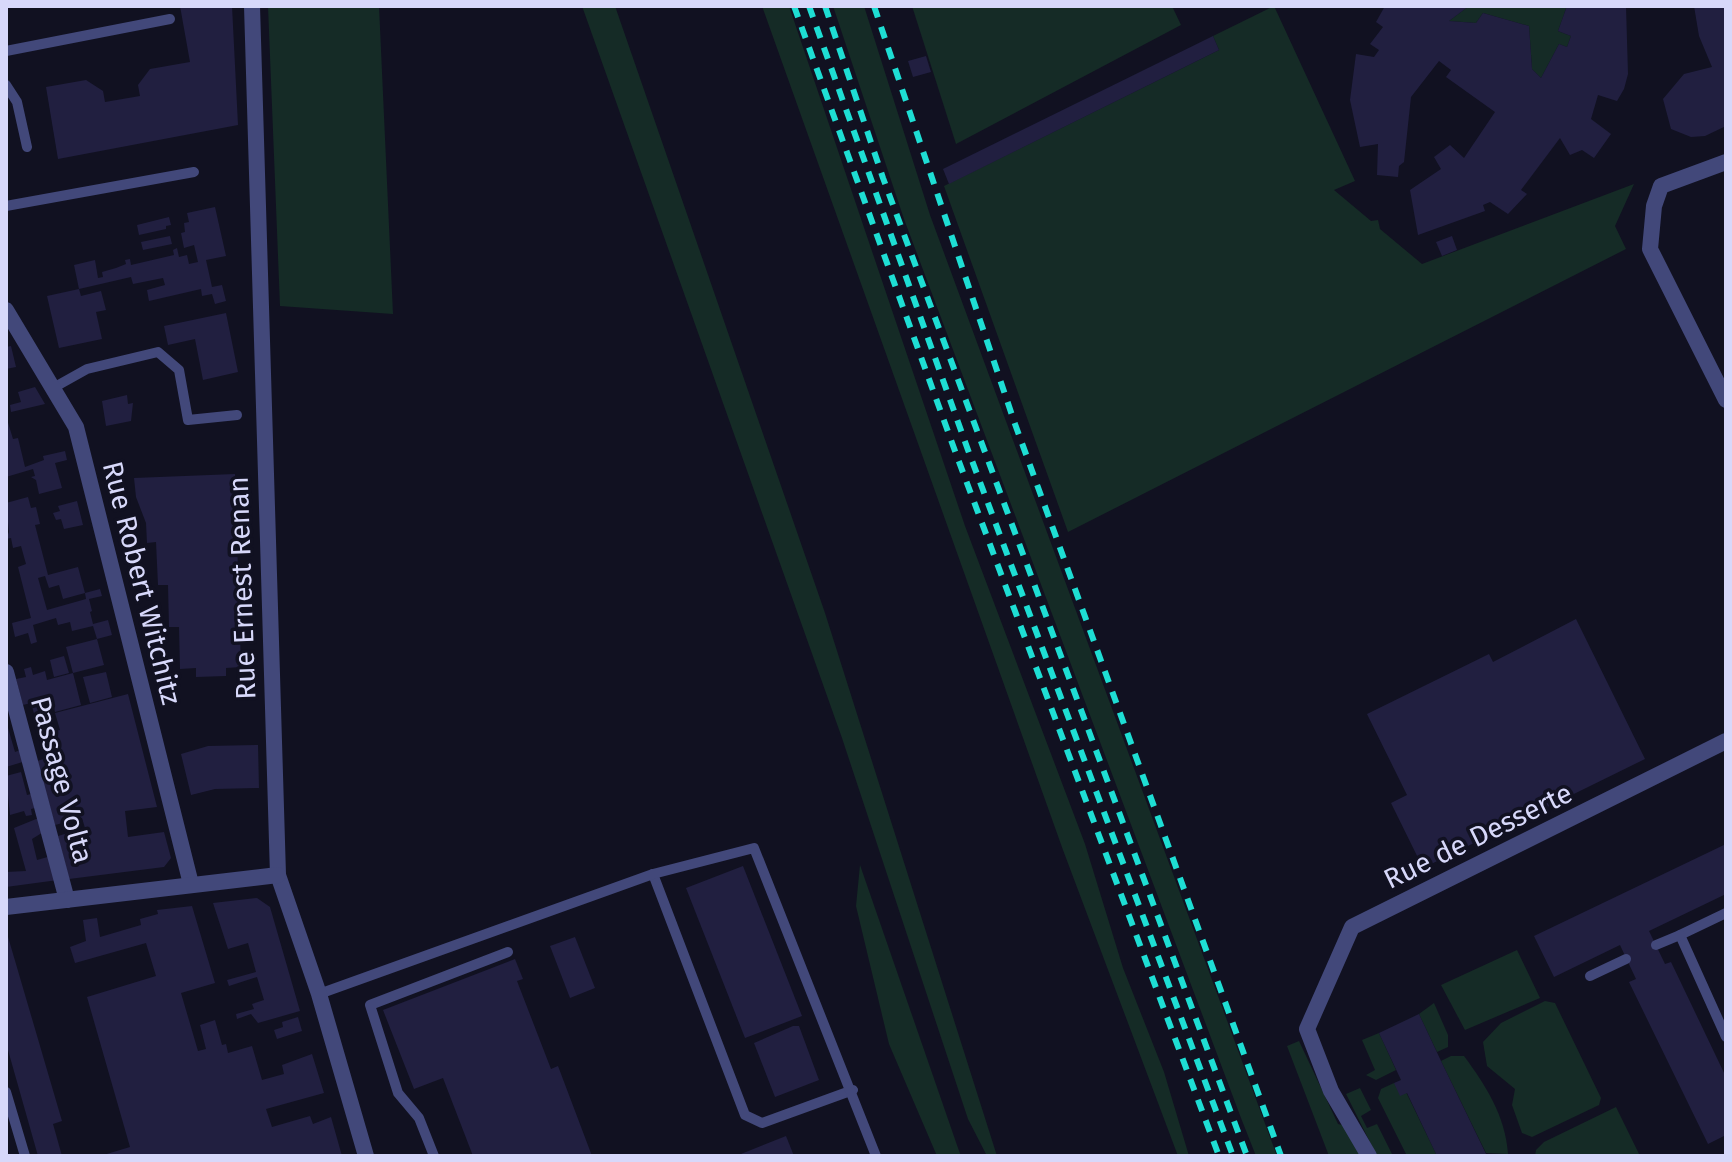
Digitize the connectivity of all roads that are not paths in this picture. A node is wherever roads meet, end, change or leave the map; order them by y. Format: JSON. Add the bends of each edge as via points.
{"nodes":[{"id":1,"x":252,"y":6,"type":"edge"},
{"id":2,"x":170,"y":19,"type":"dead end"},
{"id":3,"x":6,"y":51,"type":"edge"},
{"id":4,"x":6,"y":85,"type":"edge"},
{"id":5,"x":27,"y":147,"type":"dead end"},
{"id":6,"x":1726,"y":162,"type":"edge"},
{"id":7,"x":194,"y":172,"type":"dead end"},
{"id":8,"x":6,"y":206,"type":"edge"},
{"id":9,"x":6,"y":310,"type":"edge"},
{"id":10,"x":53,"y":388,"type":"junction"},
{"id":11,"x":1726,"y":400,"type":"edge"},
{"id":12,"x":237,"y":415,"type":"dead end"},
{"id":13,"x":6,"y":672,"type":"edge"},
{"id":14,"x":1726,"y":741,"type":"edge"},
{"id":15,"x":653,"y":874,"type":"junction"},
{"id":16,"x":278,"y":875,"type":"junction"},
{"id":17,"x":191,"y":884,"type":"junction"},
{"id":18,"x":67,"y":900,"type":"junction"},
{"id":19,"x":6,"y":907,"type":"edge"},
{"id":20,"x":1726,"y":913,"type":"edge"},
{"id":21,"x":1680,"y":935,"type":"junction"},
{"id":22,"x":1656,"y":945,"type":"dead end"},
{"id":23,"x":508,"y":952,"type":"dead end"},
{"id":24,"x":1626,"y":959,"type":"dead end"},
{"id":25,"x":1590,"y":976,"type":"dead end"},
{"id":26,"x":319,"y":994,"type":"junction"},
{"id":27,"x":1726,"y":1037,"type":"edge"},
{"id":28,"x":853,"y":1090,"type":"junction"},
{"id":29,"x":6,"y":1092,"type":"edge"},
{"id":30,"x":25,"y":1156,"type":"edge"},
{"id":31,"x":366,"y":1156,"type":"edge"},
{"id":32,"x":434,"y":1156,"type":"edge"},
{"id":33,"x":876,"y":1156,"type":"edge"},
{"id":34,"x":1369,"y":1156,"type":"edge"}],
"edges":[{"from":1,"to":16,"type":"street","name":"Rue Ernest Renan"},
{"from":2,"to":3,"type":"lane"},
{"from":4,"to":5,"type":"lane","via":[[17,102]]},
{"from":6,"to":11,"type":"street","via":[[1661,186],[1650,249]]},
{"from":7,"to":8,"type":"lane"},
{"from":9,"to":10,"type":"street","name":"Rue Robert Witchitz"},
{"from":10,"to":12,"type":"lane","via":[[87,369],[158,352],[179,370],[188,420]]},
{"from":10,"to":17,"type":"street","name":"Rue Robert Witchitz","via":[[76,427]]},
{"from":13,"to":18,"type":"street","name":"Passage Volta"},
{"from":14,"to":34,"type":"street","name":"Rue de Desserte","via":[[1352,927],[1307,1029],[1331,1091]]},
{"from":15,"to":26,"type":"lane"},
{"from":15,"to":28,"type":"lane","via":[[754,848]]},
{"from":15,"to":28,"type":"lane","via":[[745,1115],[762,1123]]},
{"from":16,"to":17,"type":"street"},
{"from":16,"to":26,"type":"street","name":"Rue Ernest Renan"},
{"from":17,"to":18,"type":"street"},
{"from":18,"to":19,"type":"street"},
{"from":20,"to":21,"type":"lane"},
{"from":21,"to":22,"type":"lane"},
{"from":21,"to":27,"type":"lane"},
{"from":23,"to":32,"type":"lane","via":[[370,1005],[368,1018],[398,1093],[419,1118]]},
{"from":24,"to":25,"type":"lane"},
{"from":26,"to":31,"type":"street","name":"Rue Ernest Renan"},
{"from":28,"to":33,"type":"lane"},
{"from":29,"to":30,"type":"lane"}]}
